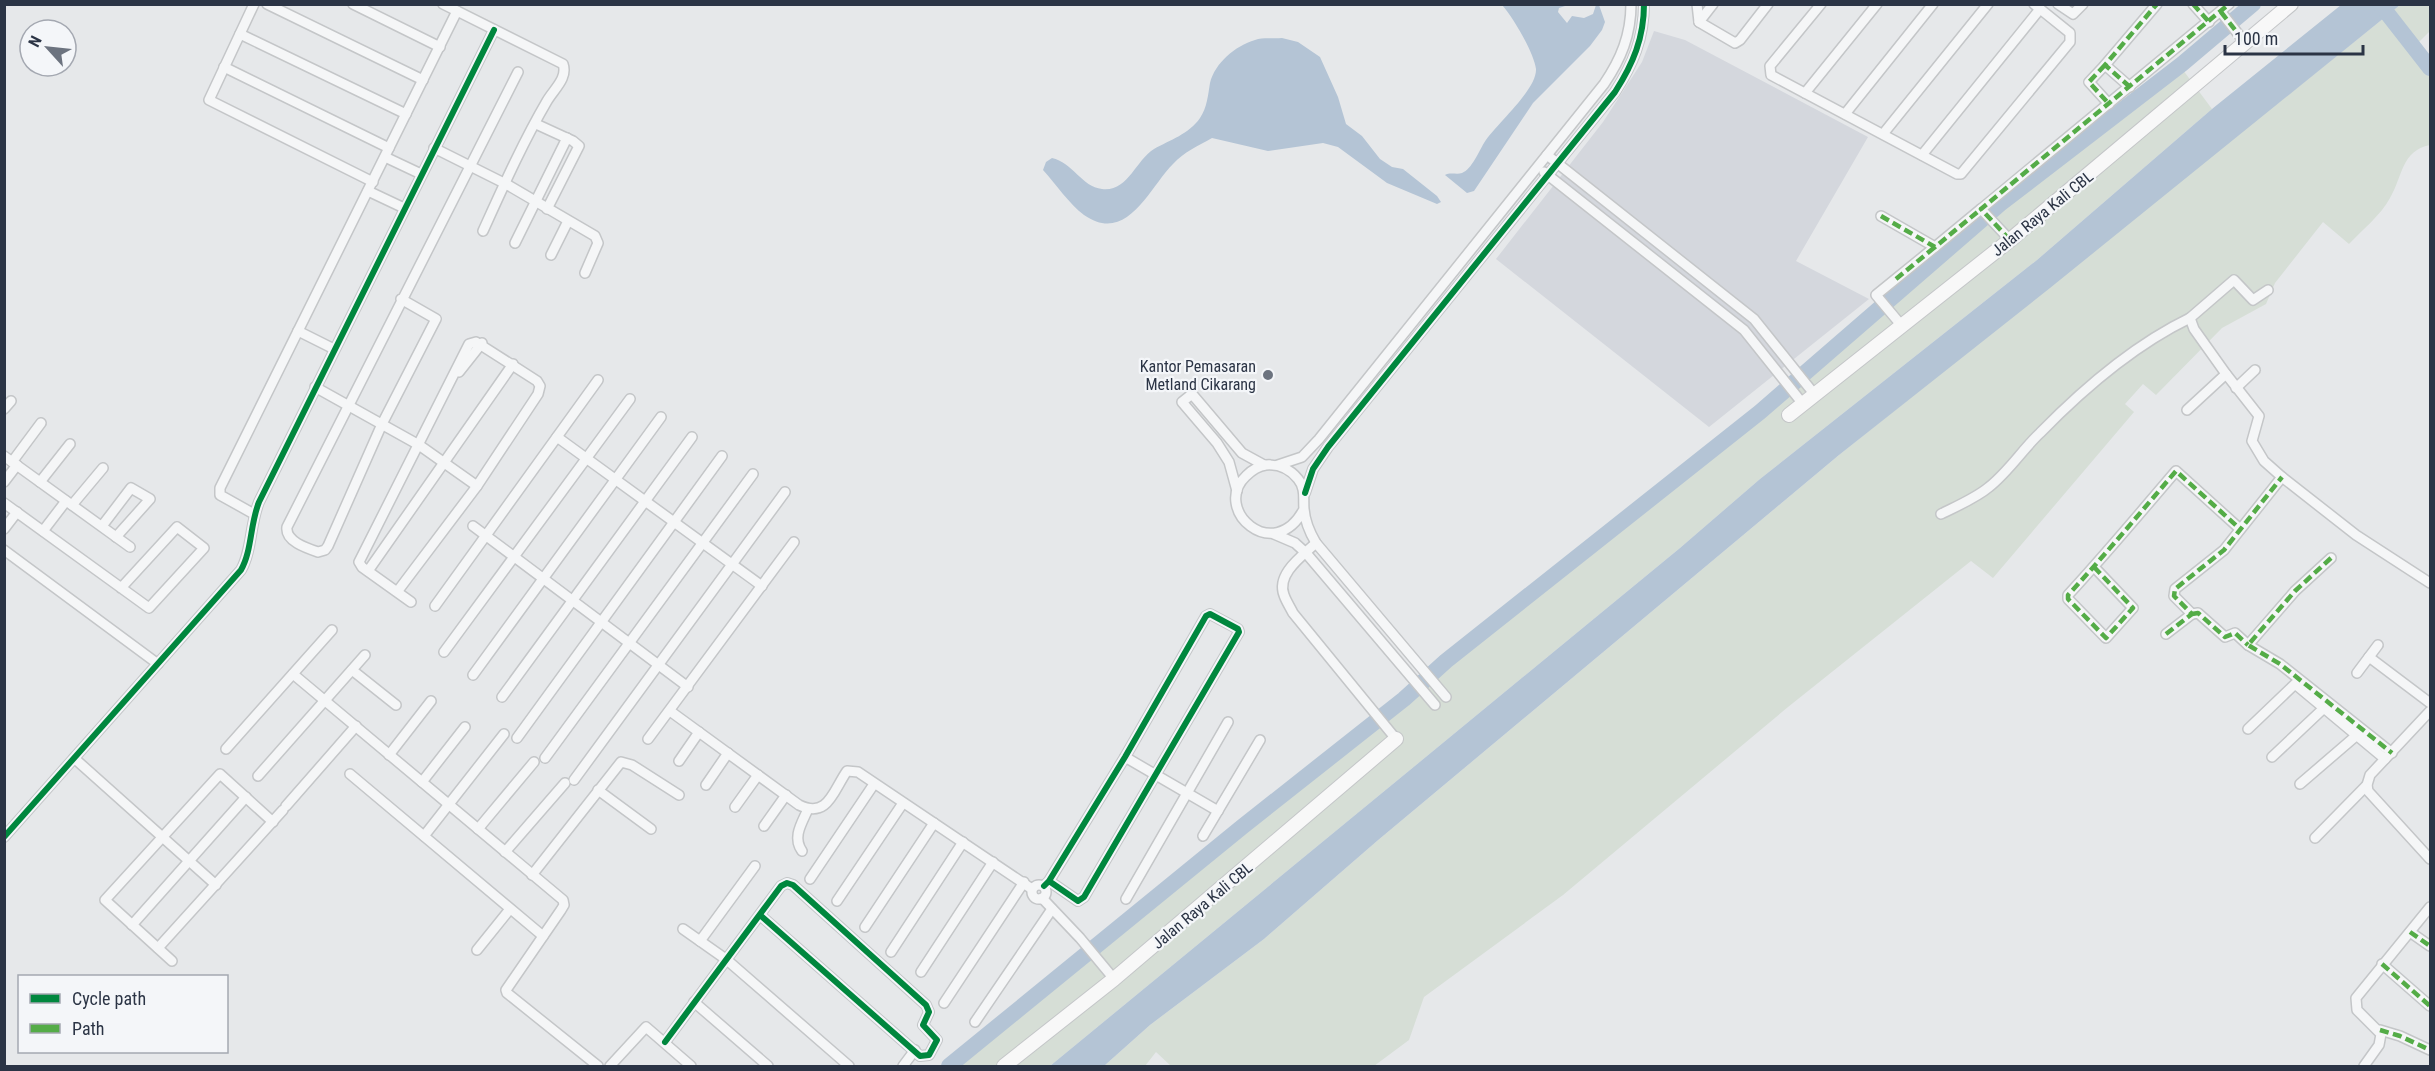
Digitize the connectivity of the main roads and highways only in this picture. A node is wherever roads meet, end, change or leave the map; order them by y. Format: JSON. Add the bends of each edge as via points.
{"nodes":[{"id":1,"x":2291,"y":4,"type":"edge"},
{"id":2,"x":1789,"y":416,"type":"dead end"},
{"id":3,"x":1396,"y":739,"type":"road end"},
{"id":4,"x":1004,"y":1066,"type":"edge"}],
"edges":[{"from":1,"to":2,"type":"main road","name":"Jalan Raya Kali CBL","via":[[2010,240]]},
{"from":3,"to":4,"type":"main road","name":"Jalan Raya Kali CBL","via":[[1113,980]]}]}
